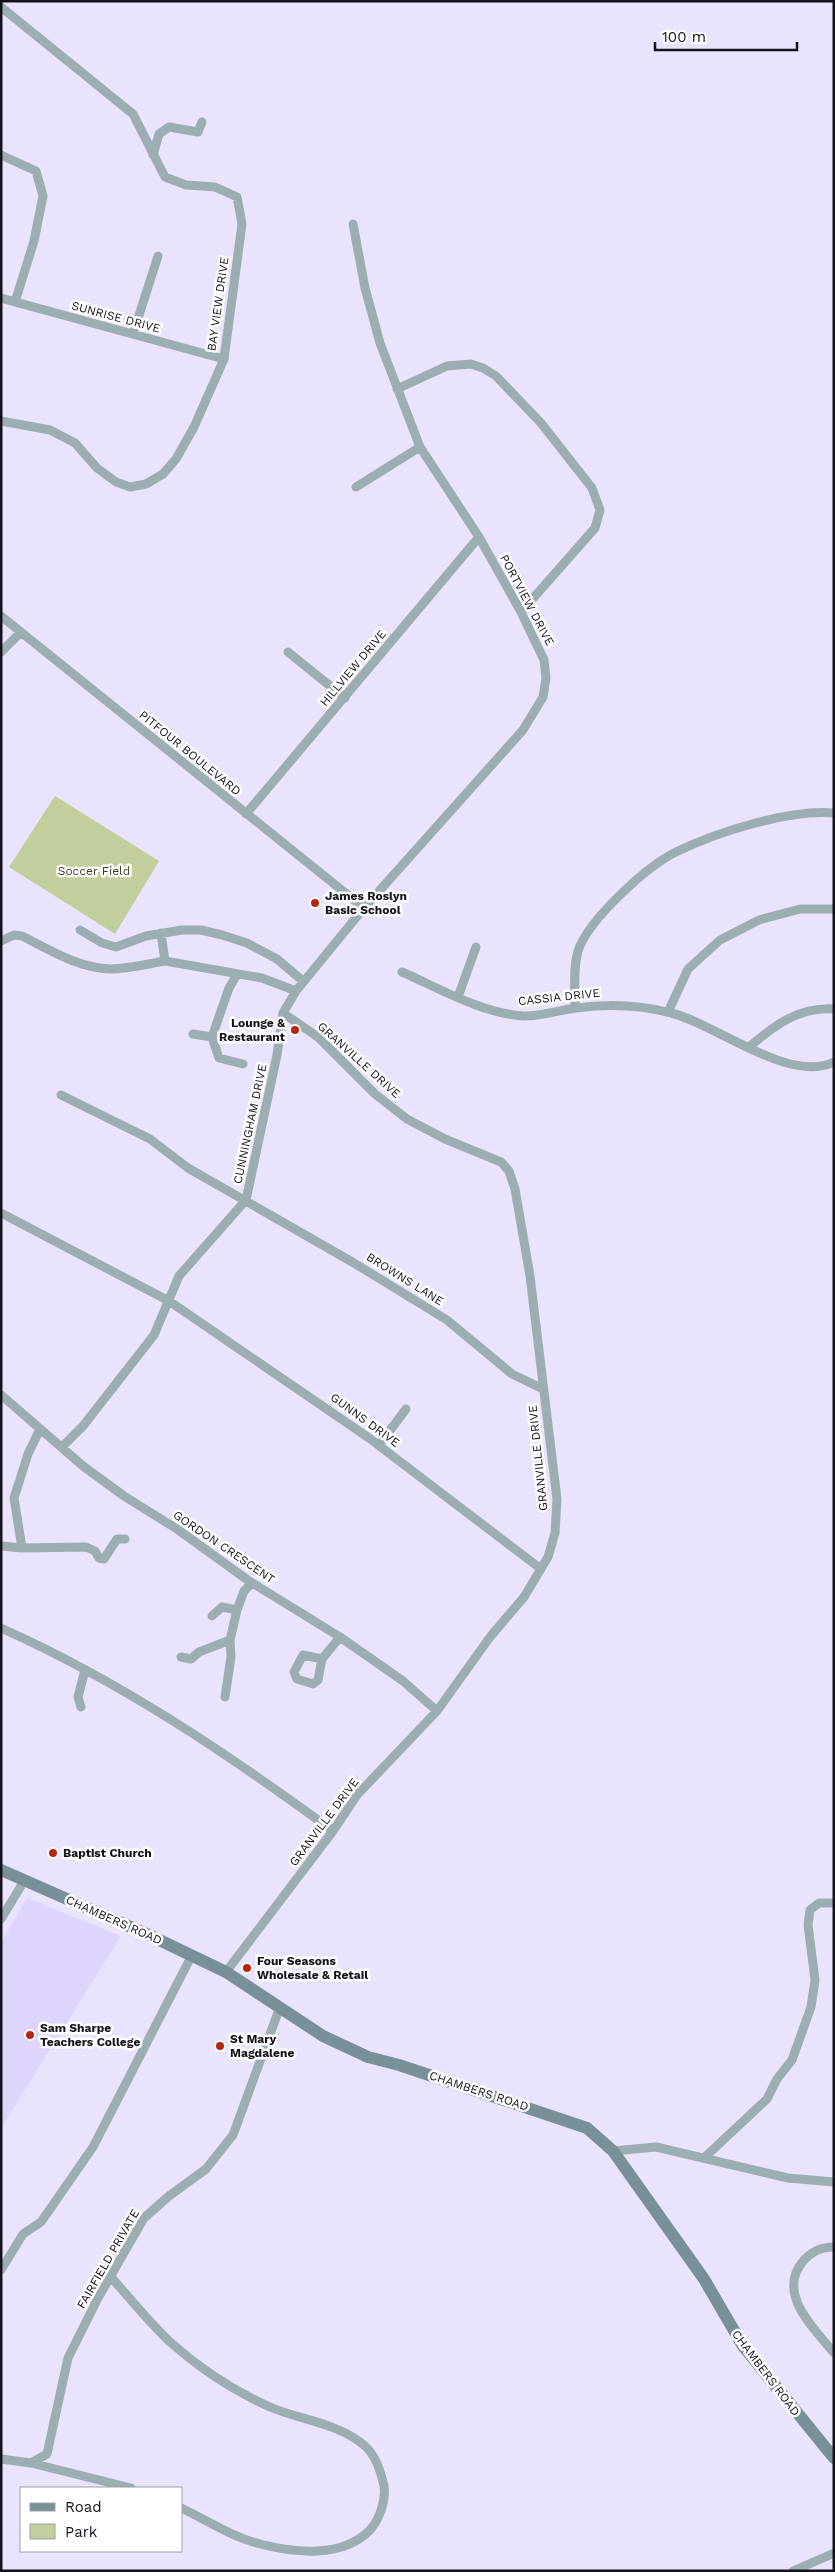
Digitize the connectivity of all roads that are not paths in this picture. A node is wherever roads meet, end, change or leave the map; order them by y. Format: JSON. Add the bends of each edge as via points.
{"nodes":[{"id":1,"x":1,"y":7,"type":"edge"},
{"id":2,"x":202,"y":122,"type":"dead end"},
{"id":3,"x":152,"y":151,"type":"junction"},
{"id":4,"x":1,"y":155,"type":"edge"},
{"id":5,"x":353,"y":224,"type":"dead end"},
{"id":6,"x":158,"y":256,"type":"dead end"},
{"id":7,"x":1,"y":298,"type":"edge"},
{"id":8,"x":16,"y":302,"type":"junction"},
{"id":9,"x":132,"y":334,"type":"junction"},
{"id":10,"x":224,"y":359,"type":"junction"},
{"id":11,"x":397,"y":389,"type":"junction"},
{"id":12,"x":1,"y":421,"type":"edge"},
{"id":13,"x":420,"y":447,"type":"junction"},
{"id":14,"x":356,"y":487,"type":"dead end"},
{"id":15,"x":479,"y":537,"type":"junction"},
{"id":16,"x":521,"y":612,"type":"junction"},
{"id":17,"x":1,"y":616,"type":"edge"},
{"id":18,"x":21,"y":632,"type":"junction"},
{"id":19,"x":1,"y":652,"type":"edge"},
{"id":20,"x":288,"y":652,"type":"dead end"},
{"id":21,"x":345,"y":698,"type":"junction"},
{"id":22,"x":834,"y":813,"type":"edge"},
{"id":23,"x":246,"y":814,"type":"junction"},
{"id":24,"x":364,"y":908,"type":"junction"},
{"id":25,"x":834,"y":908,"type":"edge"},
{"id":26,"x":80,"y":930,"type":"dead end"},
{"id":27,"x":161,"y":933,"type":"junction"},
{"id":28,"x":1,"y":941,"type":"edge"},
{"id":29,"x":476,"y":947,"type":"dead end"},
{"id":30,"x":165,"y":961,"type":"junction"},
{"id":31,"x":402,"y":972,"type":"dead end"},
{"id":32,"x":236,"y":976,"type":"junction"},
{"id":33,"x":303,"y":981,"type":"junction"},
{"id":34,"x":296,"y":991,"type":"junction"},
{"id":35,"x":458,"y":997,"type":"junction"},
{"id":36,"x":575,"y":1008,"type":"junction"},
{"id":37,"x":834,"y":1009,"type":"edge"},
{"id":38,"x":668,"y":1012,"type":"junction"},
{"id":39,"x":283,"y":1013,"type":"junction"},
{"id":40,"x":193,"y":1034,"type":"dead end"},
{"id":41,"x":212,"y":1037,"type":"junction"},
{"id":42,"x":750,"y":1047,"type":"junction"},
{"id":43,"x":834,"y":1062,"type":"edge"},
{"id":44,"x":243,"y":1064,"type":"dead end"},
{"id":45,"x":61,"y":1096,"type":"dead end"},
{"id":46,"x":246,"y":1200,"type":"junction"},
{"id":47,"x":1,"y":1213,"type":"edge"},
{"id":48,"x":169,"y":1301,"type":"junction"},
{"id":49,"x":543,"y":1389,"type":"junction"},
{"id":50,"x":1,"y":1395,"type":"edge"},
{"id":51,"x":406,"y":1409,"type":"dead end"},
{"id":52,"x":40,"y":1429,"type":"junction"},
{"id":53,"x":379,"y":1445,"type":"junction"},
{"id":54,"x":62,"y":1447,"type":"junction"},
{"id":55,"x":125,"y":1539,"type":"dead end"},
{"id":56,"x":1,"y":1546,"type":"edge"},
{"id":57,"x":22,"y":1548,"type":"junction"},
{"id":58,"x":541,"y":1569,"type":"junction"},
{"id":59,"x":252,"y":1583,"type":"junction"},
{"id":60,"x":237,"y":1610,"type":"junction"},
{"id":61,"x":212,"y":1616,"type":"dead end"},
{"id":62,"x":1,"y":1628,"type":"edge"},
{"id":63,"x":340,"y":1637,"type":"junction"},
{"id":64,"x":230,"y":1640,"type":"junction"},
{"id":65,"x":181,"y":1657,"type":"dead end"},
{"id":66,"x":322,"y":1659,"type":"dead end"},
{"id":67,"x":85,"y":1670,"type":"junction"},
{"id":68,"x":225,"y":1697,"type":"dead end"},
{"id":69,"x":80,"y":1706,"type":"dead end"},
{"id":70,"x":437,"y":1711,"type":"junction"},
{"id":71,"x":333,"y":1831,"type":"junction"},
{"id":72,"x":1,"y":1870,"type":"edge"},
{"id":73,"x":24,"y":1881,"type":"junction"},
{"id":74,"x":834,"y":1903,"type":"edge"},
{"id":75,"x":1,"y":1918,"type":"edge"},
{"id":76,"x":192,"y":1955,"type":"junction"},
{"id":77,"x":226,"y":1972,"type":"junction"},
{"id":78,"x":280,"y":2007,"type":"junction"},
{"id":79,"x":613,"y":2151,"type":"junction"},
{"id":80,"x":705,"y":2157,"type":"junction"},
{"id":81,"x":834,"y":2182,"type":"edge"},
{"id":82,"x":834,"y":2248,"type":"edge"},
{"id":83,"x":1,"y":2270,"type":"edge"},
{"id":84,"x":110,"y":2276,"type":"junction"},
{"id":85,"x":834,"y":2353,"type":"edge"},
{"id":86,"x":834,"y":2458,"type":"edge"},
{"id":87,"x":1,"y":2459,"type":"edge"},
{"id":88,"x":30,"y":2463,"type":"junction"},
{"id":89,"x":126,"y":2487,"type":"edge"},
{"id":90,"x":182,"y":2508,"type":"edge"},
{"id":91,"x":834,"y":2553,"type":"edge"},
{"id":92,"x":793,"y":2571,"type":"edge"}],
"edges":[{"from":1,"to":3,"type":"street","via":[[133,114]]},
{"from":2,"to":3,"type":"street","via":[[198,132],[169,127],[159,134]]},
{"from":3,"to":10,"type":"street","name":"BAY VIEW DRIVE","via":[[165,177],[186,186],[215,187],[237,197],[242,224]]},
{"from":4,"to":8,"type":"street","via":[[36,171],[43,196]]},
{"from":5,"to":11,"type":"street","name":"PORTVIEW DRIVE","via":[[365,288]]},
{"from":6,"to":9,"type":"street"},
{"from":7,"to":8,"type":"street","name":"SUNRISE DRIVE"},
{"from":8,"to":9,"type":"street","name":"SUNRISE DRIVE"},
{"from":9,"to":10,"type":"street","name":"SUNRISE DRIVE"},
{"from":10,"to":12,"type":"street","name":"BAY VIEW DRIVE","via":[[208,399],[176,459],[163,474],[146,484],[130,487],[116,482],[97,468],[75,443],[50,430]]},
{"from":11,"to":13,"type":"street","name":"PORTVIEW DRIVE"},
{"from":11,"to":16,"type":"street","via":[[447,366],[471,364],[483,368],[496,376],[541,423],[592,488],[600,510],[595,528]]},
{"from":13,"to":14,"type":"street"},
{"from":13,"to":15,"type":"street","name":"PORTVIEW DRIVE"},
{"from":15,"to":16,"type":"street","name":"PORTVIEW DRIVE"},
{"from":15,"to":21,"type":"street","name":"HILLVIEW DRIVE"},
{"from":16,"to":24,"type":"street","name":"PORTVIEW DRIVE","via":[[544,660],[546,678],[536,712]]},
{"from":17,"to":18,"type":"street","name":"PITFOUR BOULEVARD"},
{"from":18,"to":19,"type":"street"},
{"from":18,"to":23,"type":"street","name":"PITFOUR BOULEVARD"},
{"from":20,"to":21,"type":"street"},
{"from":21,"to":23,"type":"street","name":"HILLVIEW DRIVE"},
{"from":22,"to":36,"type":"street","via":[[788,814],[730,832],[675,852],[626,888],[594,922],[578,950]]},
{"from":23,"to":24,"type":"street","name":"PITFOUR BOULEVARD"},
{"from":24,"to":33,"type":"street","name":"PORTVIEW DRIVE"},
{"from":25,"to":38,"type":"street","via":[[800,908],[759,920],[720,940],[688,968]]},
{"from":26,"to":27,"type":"street","via":[[102,944],[116,947]]},
{"from":27,"to":30,"type":"street"},
{"from":27,"to":33,"type":"street","via":[[202,930],[247,943],[277,958]]},
{"from":28,"to":30,"type":"street","via":[[14,935],[22,936],[88,966],[110,969]]},
{"from":29,"to":35,"type":"street"},
{"from":30,"to":32,"type":"street","via":[[226,971]]},
{"from":31,"to":35,"type":"street","name":"CASSIA DRIVE"},
{"from":32,"to":34,"type":"street","via":[[262,978]]},
{"from":32,"to":41,"type":"street"},
{"from":33,"to":34,"type":"street","name":"PORTVIEW DRIVE"},
{"from":34,"to":39,"type":"street","name":"PORTVIEW DRIVE"},
{"from":35,"to":36,"type":"street","name":"CASSIA DRIVE","via":[[499,1013],[526,1016]]},
{"from":36,"to":38,"type":"street","name":"CASSIA DRIVE","via":[[608,1005]]},
{"from":37,"to":42,"type":"street","via":[[820,1008],[795,1014]]},
{"from":38,"to":42,"type":"street","name":"CASSIA DRIVE","via":[[695,1020]]},
{"from":39,"to":46,"type":"street","name":"CUNNINGHAM DRIVE"},
{"from":39,"to":49,"type":"street","name":"GRANVILLE DRIVE","via":[[318,1037],[375,1094],[407,1119],[501,1162],[509,1171],[530,1276]]},
{"from":40,"to":41,"type":"street"},
{"from":41,"to":44,"type":"street","via":[[219,1058]]},
{"from":42,"to":43,"type":"street","name":"CASSIA DRIVE","via":[[797,1066],[814,1068]]},
{"from":45,"to":46,"type":"street","name":"BROWNS LANE","via":[[150,1139],[188,1168]]},
{"from":46,"to":48,"type":"street","name":"CUNNINGHAM DRIVE","via":[[179,1276]]},
{"from":46,"to":49,"type":"street","name":"BROWNS LANE","via":[[447,1320],[512,1374]]},
{"from":47,"to":48,"type":"street","name":"GUNNS DRIVE"},
{"from":48,"to":53,"type":"street","name":"GUNNS DRIVE"},
{"from":48,"to":54,"type":"street","name":"CUNNINGHAM DRIVE","via":[[154,1335],[83,1426]]},
{"from":49,"to":58,"type":"street","name":"GRANVILLE DRIVE","via":[[557,1499],[556,1533]]},
{"from":50,"to":52,"type":"street","name":"GORDON CRESCENT"},
{"from":51,"to":53,"type":"street"},
{"from":52,"to":54,"type":"street","name":"GORDON CRESCENT"},
{"from":52,"to":57,"type":"street","via":[[14,1498]]},
{"from":53,"to":58,"type":"street","name":"GUNNS DRIVE"},
{"from":54,"to":59,"type":"street","name":"GORDON CRESCENT","via":[[124,1496],[177,1529]]},
{"from":55,"to":57,"type":"street","via":[[116,1539],[104,1559],[86,1546]]},
{"from":56,"to":57,"type":"street"},
{"from":58,"to":70,"type":"street","name":"GRANVILLE DRIVE","via":[[524,1597],[490,1637]]},
{"from":59,"to":60,"type":"street","via":[[244,1591]]},
{"from":59,"to":63,"type":"street","name":"GORDON CRESCENT"},
{"from":60,"to":61,"type":"street","via":[[222,1607]]},
{"from":60,"to":64,"type":"street"},
{"from":62,"to":67,"type":"street","via":[[56,1652]]},
{"from":63,"to":66,"type":"street"},
{"from":63,"to":70,"type":"street","name":"GORDON CRESCENT","via":[[403,1681]]},
{"from":64,"to":65,"type":"street","via":[[199,1652],[191,1659]]},
{"from":64,"to":68,"type":"street"},
{"from":67,"to":69,"type":"street","via":[[78,1697]]},
{"from":67,"to":71,"type":"street","via":[[177,1723],[261,1778]]},
{"from":70,"to":71,"type":"street","name":"GRANVILLE DRIVE","via":[[357,1795]]},
{"from":71,"to":77,"type":"street","name":"GRANVILLE DRIVE"},
{"from":72,"to":73,"type":"street","name":"CHAMBERS ROAD"},
{"from":73,"to":75,"type":"street"},
{"from":73,"to":76,"type":"street","name":"CHAMBERS ROAD"},
{"from":74,"to":80,"type":"street","via":[[819,1903],[810,1910],[808,1925],[815,1980],[810,2007],[792,2060],[767,2099]]},
{"from":76,"to":77,"type":"street","name":"CHAMBERS ROAD"},
{"from":76,"to":83,"type":"street","via":[[93,2147],[41,2222],[23,2234]]},
{"from":77,"to":78,"type":"street","name":"CHAMBERS ROAD"},
{"from":78,"to":79,"type":"street","name":"CHAMBERS ROAD","via":[[322,2036],[368,2057],[587,2128]]},
{"from":78,"to":84,"type":"street","name":"FAIRFIELD PRIVATE","via":[[233,2135],[206,2169],[144,2218]]},
{"from":79,"to":80,"type":"street","via":[[656,2147]]},
{"from":79,"to":86,"type":"street","name":"CHAMBERS ROAD","via":[[704,2279],[742,2346]]},
{"from":80,"to":81,"type":"street","via":[[788,2178]]},
{"from":82,"to":85,"type":"street","via":[[822,2247],[804,2260],[794,2278],[794,2293],[798,2306]]},
{"from":84,"to":88,"type":"street","name":"FAIRFIELD PRIVATE","via":[[68,2358],[46,2454]]},
{"from":84,"to":90,"type":"street","via":[[168,2340],[210,2373],[270,2407],[338,2430],[365,2446],[380,2469],[384,2489],[382,2508],[374,2526],[347,2547],[322,2551],[260,2544]]},
{"from":87,"to":88,"type":"street"},
{"from":88,"to":89,"type":"street"},
{"from":91,"to":92,"type":"street"}]}
